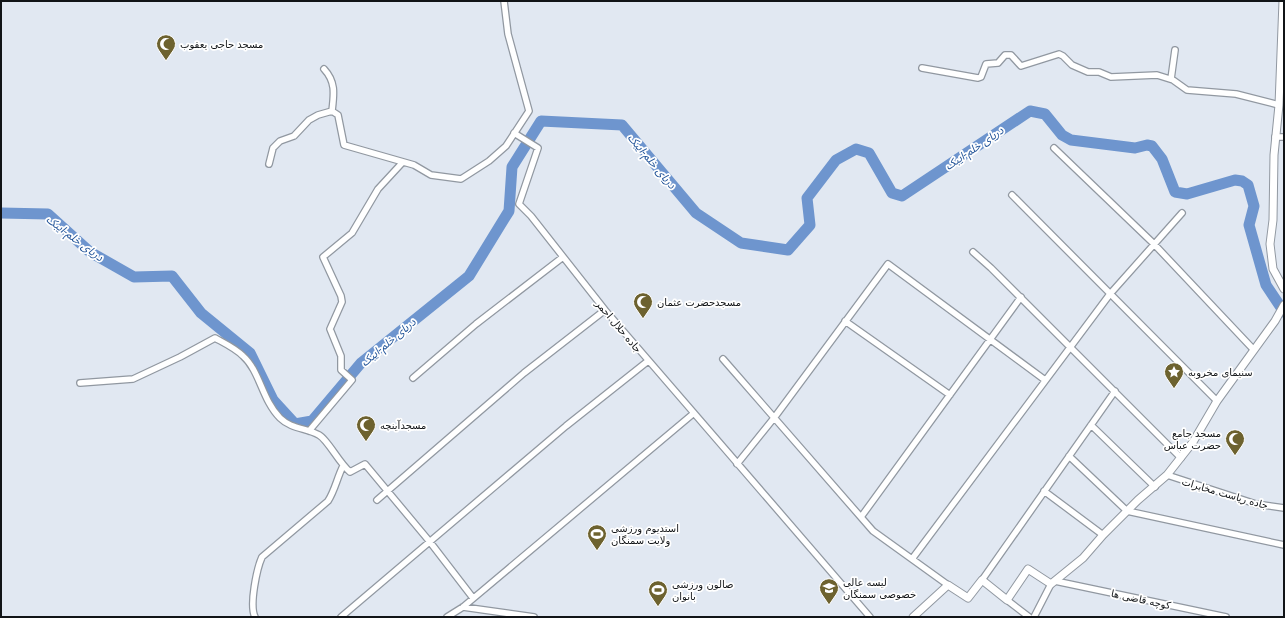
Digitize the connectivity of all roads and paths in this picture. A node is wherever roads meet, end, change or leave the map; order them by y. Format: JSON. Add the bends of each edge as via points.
{"nodes":[{"id":1,"x":504,"y":1,"type":"edge"},
{"id":2,"x":1283,"y":1,"type":"edge"},
{"id":3,"x":1175,"y":50,"type":"dead end"},
{"id":4,"x":922,"y":68,"type":"dead end"},
{"id":5,"x":324,"y":69,"type":"dead end"},
{"id":6,"x":1171,"y":79,"type":"junction"},
{"id":7,"x":1280,"y":105,"type":"junction"},
{"id":8,"x":332,"y":111,"type":"junction"},
{"id":9,"x":514,"y":133,"type":"junction"},
{"id":10,"x":1275,"y":137,"type":"junction"},
{"id":11,"x":1284,"y":137,"type":"edge"},
{"id":12,"x":1054,"y":148,"type":"dead end"},
{"id":13,"x":402,"y":163,"type":"junction"},
{"id":14,"x":269,"y":164,"type":"dead end"},
{"id":15,"x":1012,"y":195,"type":"dead end"},
{"id":16,"x":1182,"y":213,"type":"dead end"},
{"id":17,"x":1153,"y":243,"type":"junction"},
{"id":18,"x":973,"y":252,"type":"dead end"},
{"id":19,"x":563,"y":256,"type":"junction"},
{"id":20,"x":1284,"y":289,"type":"edge"},
{"id":21,"x":1110,"y":294,"type":"junction"},
{"id":22,"x":1021,"y":297,"type":"junction"},
{"id":23,"x":1284,"y":305,"type":"edge"},
{"id":24,"x":605,"y":310,"type":"junction"},
{"id":25,"x":845,"y":321,"type":"junction"},
{"id":26,"x":990,"y":340,"type":"junction"},
{"id":27,"x":1070,"y":346,"type":"junction"},
{"id":28,"x":1254,"y":348,"type":"junction"},
{"id":29,"x":723,"y":359,"type":"dead end"},
{"id":30,"x":648,"y":361,"type":"junction"},
{"id":31,"x":413,"y":378,"type":"dead end"},
{"id":32,"x":1045,"y":380,"type":"junction"},
{"id":33,"x":80,"y":383,"type":"dead end"},
{"id":34,"x":1114,"y":391,"type":"junction"},
{"id":35,"x":950,"y":395,"type":"junction"},
{"id":36,"x":1216,"y":401,"type":"junction"},
{"id":37,"x":694,"y":414,"type":"junction"},
{"id":38,"x":774,"y":418,"type":"junction"},
{"id":39,"x":1091,"y":425,"type":"junction"},
{"id":40,"x":309,"y":431,"type":"junction"},
{"id":41,"x":1069,"y":456,"type":"junction"},
{"id":42,"x":1181,"y":458,"type":"junction"},
{"id":43,"x":737,"y":464,"type":"junction"},
{"id":44,"x":343,"y":466,"type":"junction"},
{"id":45,"x":1167,"y":475,"type":"junction"},
{"id":46,"x":1155,"y":487,"type":"junction"},
{"id":47,"x":387,"y":491,"type":"junction"},
{"id":48,"x":1044,"y":491,"type":"junction"},
{"id":49,"x":377,"y":500,"type":"dead end"},
{"id":50,"x":1284,"y":508,"type":"edge"},
{"id":51,"x":1127,"y":511,"type":"junction"},
{"id":52,"x":861,"y":518,"type":"junction"},
{"id":53,"x":1103,"y":535,"type":"junction"},
{"id":54,"x":430,"y":542,"type":"junction"},
{"id":55,"x":1284,"y":545,"type":"edge"},
{"id":56,"x":912,"y":559,"type":"junction"},
{"id":57,"x":982,"y":580,"type":"junction"},
{"id":58,"x":1053,"y":582,"type":"junction"},
{"id":59,"x":948,"y":585,"type":"junction"},
{"id":60,"x":473,"y":598,"type":"junction"},
{"id":61,"x":1007,"y":600,"type":"junction"},
{"id":62,"x":463,"y":607,"type":"junction"},
{"id":63,"x":255,"y":617,"type":"edge"},
{"id":64,"x":341,"y":617,"type":"edge"},
{"id":65,"x":447,"y":617,"type":"edge"},
{"id":66,"x":534,"y":617,"type":"edge"},
{"id":67,"x":870,"y":617,"type":"edge"},
{"id":68,"x":913,"y":617,"type":"edge"},
{"id":69,"x":1030,"y":617,"type":"edge"},
{"id":70,"x":1034,"y":617,"type":"edge"},
{"id":71,"x":1226,"y":617,"type":"edge"}],
"edges":[{"from":1,"to":9,"type":"street","via":[[508,34],[529,111]]},
{"from":2,"to":7,"type":"street"},
{"from":3,"to":6,"type":"street"},
{"from":4,"to":6,"type":"street","via":[[978,78],[981,77],[986,64],[998,63],[1005,55],[1011,55],[1021,66],[1059,54],[1072,65],[1088,72],[1099,72],[1111,77],[1156,75]]},
{"from":5,"to":8,"type":"street","via":[[333,82],[335,92]]},
{"from":6,"to":7,"type":"street","via":[[1186,90],[1236,94]]},
{"from":7,"to":10,"type":"street"},
{"from":8,"to":13,"type":"street","via":[[338,115],[344,145],[384,155]]},
{"from":8,"to":14,"type":"street","via":[[309,120],[294,136],[280,141],[273,148]]},
{"from":9,"to":13,"type":"street","via":[[506,146],[489,161],[461,179],[431,175],[414,165]]},
{"from":9,"to":19,"type":"street","name":"جاده حلال احمر","via":[[538,148],[519,204]]},
{"from":10,"to":11,"type":"street"},
{"from":10,"to":20,"type":"street","via":[[1270,244],[1273,268]]},
{"from":12,"to":17,"type":"street"},
{"from":13,"to":40,"type":"street","via":[[378,189],[352,233],[323,257],[342,302],[330,330],[341,356],[340,370],[352,380]]},
{"from":15,"to":21,"type":"street"},
{"from":16,"to":17,"type":"street"},
{"from":17,"to":21,"type":"street"},
{"from":17,"to":28,"type":"street"},
{"from":18,"to":22,"type":"street"},
{"from":19,"to":24,"type":"street","name":"جاده حلال احمر"},
{"from":19,"to":31,"type":"street","via":[[476,324]]},
{"from":21,"to":27,"type":"street"},
{"from":21,"to":36,"type":"street"},
{"from":22,"to":26,"type":"street"},
{"from":22,"to":27,"type":"street"},
{"from":23,"to":28,"type":"street"},
{"from":24,"to":30,"type":"street","name":"جاده حلال احمر"},
{"from":24,"to":47,"type":"street","via":[[518,378]]},
{"from":25,"to":26,"type":"street","via":[[888,264]]},
{"from":25,"to":35,"type":"street"},
{"from":25,"to":38,"type":"street"},
{"from":26,"to":32,"type":"street"},
{"from":26,"to":35,"type":"street"},
{"from":27,"to":32,"type":"street"},
{"from":27,"to":34,"type":"street"},
{"from":28,"to":36,"type":"street"},
{"from":29,"to":38,"type":"street"},
{"from":30,"to":37,"type":"street","name":"جاده حلال احمر"},
{"from":30,"to":54,"type":"street","via":[[566,426]]},
{"from":32,"to":56,"type":"street"},
{"from":33,"to":40,"type":"street","via":[[133,379],[215,338],[244,356],[260,382],[267,402],[281,419],[291,426]]},
{"from":34,"to":39,"type":"street"},
{"from":34,"to":42,"type":"street"},
{"from":35,"to":52,"type":"street"},
{"from":36,"to":42,"type":"street"},
{"from":37,"to":43,"type":"street","name":"جاده حلال احمر"},
{"from":37,"to":60,"type":"street"},
{"from":38,"to":43,"type":"street"},
{"from":38,"to":52,"type":"street"},
{"from":39,"to":41,"type":"street"},
{"from":39,"to":46,"type":"street"},
{"from":40,"to":44,"type":"street","via":[[320,435]]},
{"from":41,"to":48,"type":"street"},
{"from":41,"to":51,"type":"street"},
{"from":42,"to":45,"type":"street"},
{"from":43,"to":67,"type":"street","name":"جاده حلال احمر"},
{"from":44,"to":47,"type":"street","via":[[350,472],[365,464]]},
{"from":44,"to":63,"type":"street","via":[[328,501],[262,556],[257,568],[258,575],[252,597],[252,612]]},
{"from":45,"to":46,"type":"street"},
{"from":45,"to":50,"type":"street","name":"جاده ریاست مخابرات","via":[[1256,504]]},
{"from":46,"to":51,"type":"street"},
{"from":47,"to":49,"type":"street"},
{"from":47,"to":54,"type":"street"},
{"from":48,"to":53,"type":"street"},
{"from":48,"to":57,"type":"street"},
{"from":51,"to":53,"type":"street"},
{"from":51,"to":55,"type":"street"},
{"from":52,"to":56,"type":"street","via":[[873,531]]},
{"from":53,"to":58,"type":"street","via":[[1083,558]]},
{"from":54,"to":60,"type":"street"},
{"from":54,"to":64,"type":"street"},
{"from":56,"to":59,"type":"street"},
{"from":57,"to":59,"type":"street","via":[[968,598]]},
{"from":57,"to":61,"type":"street"},
{"from":58,"to":61,"type":"street","via":[[1028,569]]},
{"from":58,"to":70,"type":"street"},
{"from":58,"to":71,"type":"street","name":"کوچه قاضی ها"},
{"from":59,"to":68,"type":"street"},
{"from":60,"to":62,"type":"street"},
{"from":61,"to":69,"type":"street"},
{"from":62,"to":65,"type":"street"},
{"from":62,"to":66,"type":"street"}]}
